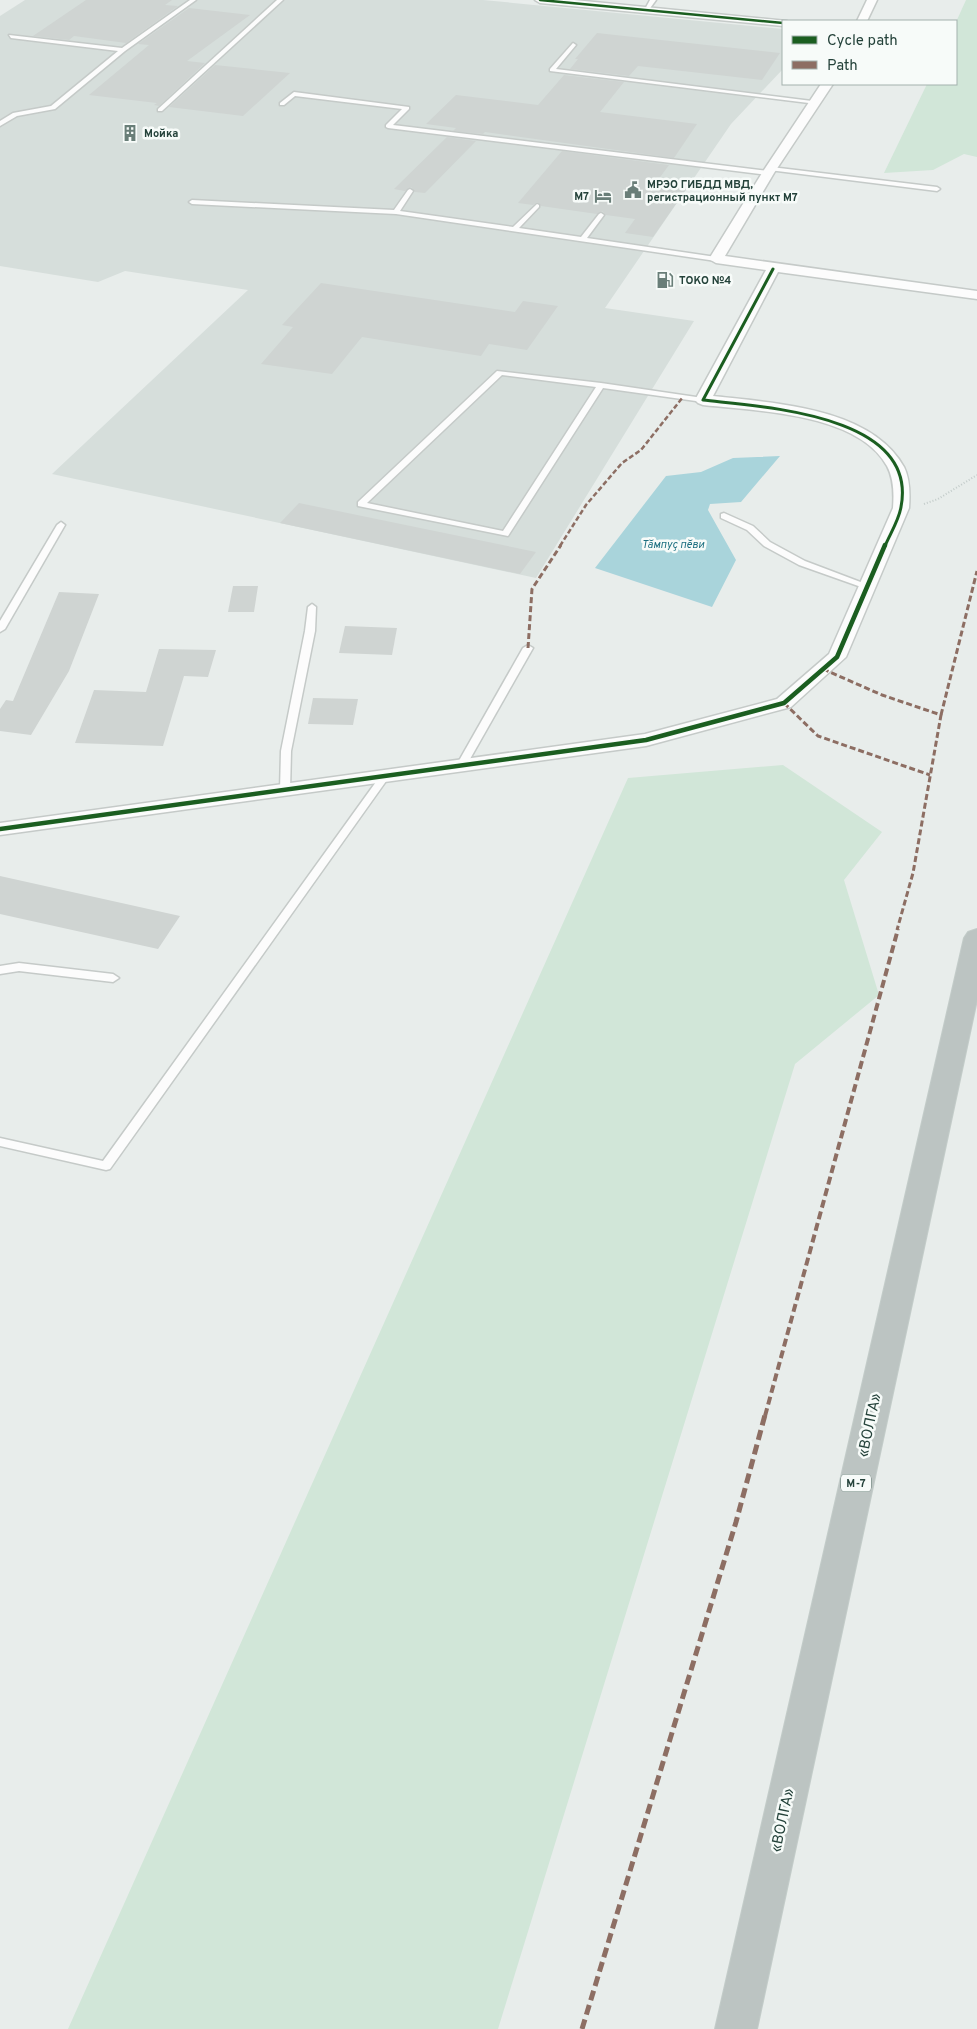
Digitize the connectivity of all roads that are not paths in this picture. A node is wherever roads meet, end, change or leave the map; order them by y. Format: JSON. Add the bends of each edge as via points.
{"nodes":[{"id":1,"x":193,"y":0,"type":"edge"},
{"id":2,"x":280,"y":0,"type":"edge"},
{"id":3,"x":540,"y":0,"type":"edge"},
{"id":4,"x":653,"y":0,"type":"edge"},
{"id":5,"x":872,"y":0,"type":"edge"},
{"id":6,"x":646,"y":10,"type":"junction"},
{"id":7,"x":862,"y":20,"type":"edge"},
{"id":8,"x":782,"y":23,"type":"edge"},
{"id":9,"x":11,"y":36,"type":"dead end"},
{"id":10,"x":574,"y":45,"type":"dead end"},
{"id":11,"x":123,"y":50,"type":"junction"},
{"id":12,"x":826,"y":85,"type":"edge"},
{"id":13,"x":817,"y":102,"type":"junction"},
{"id":14,"x":282,"y":104,"type":"dead end"},
{"id":15,"x":160,"y":110,"type":"dead end"},
{"id":16,"x":0,"y":124,"type":"edge"},
{"id":17,"x":769,"y":171,"type":"junction"},
{"id":18,"x":937,"y":188,"type":"dead end"},
{"id":19,"x":410,"y":191,"type":"dead end"},
{"id":20,"x":192,"y":202,"type":"dead end"},
{"id":21,"x":538,"y":206,"type":"dead end"},
{"id":22,"x":396,"y":212,"type":"junction"},
{"id":23,"x":601,"y":215,"type":"dead end"},
{"id":24,"x":514,"y":230,"type":"junction"},
{"id":25,"x":582,"y":240,"type":"junction"},
{"id":26,"x":716,"y":260,"type":"junction"},
{"id":27,"x":773,"y":269,"type":"junction"},
{"id":28,"x":977,"y":295,"type":"edge"},
{"id":29,"x":601,"y":385,"type":"junction"},
{"id":30,"x":703,"y":400,"type":"junction"},
{"id":31,"x":724,"y":516,"type":"dead end"},
{"id":32,"x":61,"y":525,"type":"dead end"},
{"id":33,"x":867,"y":586,"type":"junction"},
{"id":34,"x":312,"y":607,"type":"dead end"},
{"id":35,"x":0,"y":629,"type":"edge"},
{"id":36,"x":528,"y":648,"type":"dead end"},
{"id":37,"x":461,"y":766,"type":"junction"},
{"id":38,"x":384,"y":778,"type":"junction"},
{"id":39,"x":285,"y":791,"type":"junction"},
{"id":40,"x":0,"y":829,"type":"edge"},
{"id":41,"x":977,"y":938,"type":"edge"},
{"id":42,"x":0,"y":970,"type":"edge"},
{"id":43,"x":113,"y":978,"type":"dead end"},
{"id":44,"x":0,"y":1142,"type":"edge"},
{"id":45,"x":736,"y":2029,"type":"edge"}],
"edges":[{"from":1,"to":11,"type":"lane"},
{"from":2,"to":15,"type":"lane"},
{"from":3,"to":6,"type":"street"},
{"from":4,"to":6,"type":"lane"},
{"from":5,"to":7,"type":"street"},
{"from":6,"to":8,"type":"street"},
{"from":9,"to":11,"type":"lane"},
{"from":10,"to":13,"type":"lane","via":[[552,70]]},
{"from":11,"to":16,"type":"lane","via":[[53,108],[15,114]]},
{"from":12,"to":13,"type":"street"},
{"from":13,"to":17,"type":"street"},
{"from":14,"to":17,"type":"lane","via":[[294,94],[408,108],[388,126]]},
{"from":17,"to":18,"type":"lane"},
{"from":17,"to":26,"type":"street"},
{"from":19,"to":22,"type":"lane"},
{"from":20,"to":22,"type":"lane"},
{"from":21,"to":24,"type":"lane"},
{"from":22,"to":24,"type":"lane"},
{"from":23,"to":25,"type":"lane"},
{"from":24,"to":25,"type":"lane"},
{"from":25,"to":26,"type":"lane"},
{"from":26,"to":27,"type":"street"},
{"from":27,"to":28,"type":"street"},
{"from":27,"to":30,"type":"street"},
{"from":29,"to":29,"type":"lane","via":[[500,373],[361,504],[505,534]]},
{"from":29,"to":30,"type":"lane"},
{"from":30,"to":33,"type":"street","via":[[833,420],[864,434],[884,450],[895,466],[902,486],[901,508]]},
{"from":31,"to":33,"type":"lane","via":[[750,528],[767,544],[802,563]]},
{"from":32,"to":35,"type":"lane"},
{"from":33,"to":37,"type":"street","via":[[837,657],[784,703],[646,740]]},
{"from":34,"to":39,"type":"lane","via":[[286,750]]},
{"from":36,"to":37,"type":"lane"},
{"from":37,"to":38,"type":"street"},
{"from":38,"to":39,"type":"street"},
{"from":38,"to":44,"type":"lane","via":[[106,1166]]},
{"from":39,"to":40,"type":"street"},
{"from":41,"to":45,"type":"highway","name":"«ВОЛГА»","number":"М-7"},
{"from":42,"to":43,"type":"lane","via":[[19,967]]}]}
